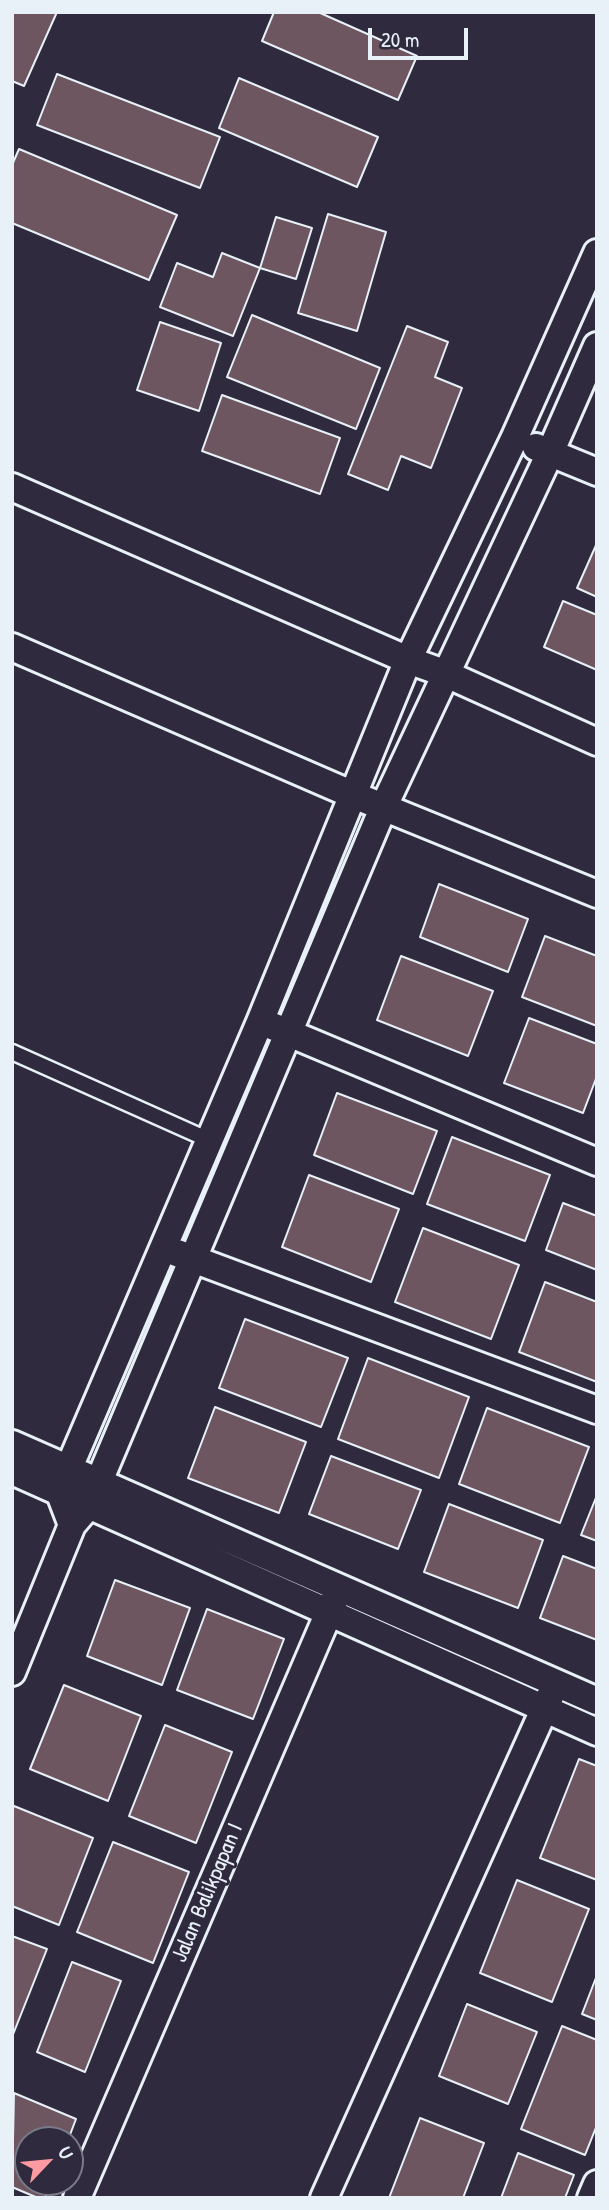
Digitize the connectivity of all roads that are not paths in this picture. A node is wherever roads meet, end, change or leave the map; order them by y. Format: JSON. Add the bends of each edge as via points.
{"nodes":[{"id":1,"x":597,"y":253,"type":"edge"},
{"id":2,"x":597,"y":346,"type":"edge"},
{"id":3,"x":515,"y":437,"type":"junction"},
{"id":4,"x":550,"y":453,"type":"junction"},
{"id":5,"x":597,"y":472,"type":"edge"},
{"id":6,"x":12,"y":487,"type":"edge"},
{"id":7,"x":12,"y":647,"type":"edge"},
{"id":8,"x":408,"y":660,"type":"junction"},
{"id":9,"x":444,"y":673,"type":"junction"},
{"id":10,"x":597,"y":742,"type":"edge"},
{"id":11,"x":351,"y":794,"type":"junction"},
{"id":12,"x":384,"y":806,"type":"junction"},
{"id":13,"x":597,"y":894,"type":"edge"},
{"id":14,"x":260,"y":1022,"type":"junction"},
{"id":15,"x":287,"y":1033,"type":"junction"},
{"id":16,"x":12,"y":1052,"type":"edge"},
{"id":17,"x":209,"y":1140,"type":"junction"},
{"id":18,"x":597,"y":1162,"type":"edge"},
{"id":19,"x":162,"y":1247,"type":"junction"},
{"id":20,"x":192,"y":1259,"type":"junction"},
{"id":21,"x":597,"y":1410,"type":"edge"},
{"id":22,"x":12,"y":1444,"type":"edge"},
{"id":23,"x":12,"y":1471,"type":"edge"},
{"id":24,"x":64,"y":1480,"type":"junction"},
{"id":25,"x":86,"y":1504,"type":"junction"},
{"id":26,"x":334,"y":1601,"type":"junction"},
{"id":27,"x":12,"y":1672,"type":"edge"},
{"id":28,"x":556,"y":1684,"type":"junction"},
{"id":29,"x":597,"y":1702,"type":"edge"},
{"id":30,"x":546,"y":1708,"type":"junction"},
{"id":31,"x":597,"y":1732,"type":"edge"},
{"id":32,"x":597,"y":2184,"type":"edge"},
{"id":33,"x":77,"y":2198,"type":"edge"},
{"id":34,"x":324,"y":2198,"type":"edge"},
{"id":35,"x":591,"y":2198,"type":"edge"}],
"edges":[{"from":1,"to":3,"type":"street"},
{"from":2,"to":4,"type":"street"},
{"from":3,"to":4,"type":"street"},
{"from":3,"to":8,"type":"street"},
{"from":4,"to":5,"type":"street"},
{"from":4,"to":9,"type":"street"},
{"from":6,"to":8,"type":"street"},
{"from":7,"to":11,"type":"street"},
{"from":8,"to":9,"type":"street"},
{"from":8,"to":11,"type":"street"},
{"from":9,"to":10,"type":"street"},
{"from":9,"to":12,"type":"street"},
{"from":11,"to":12,"type":"street"},
{"from":11,"to":14,"type":"street"},
{"from":12,"to":13,"type":"street"},
{"from":12,"to":15,"type":"street"},
{"from":14,"to":15,"type":"street"},
{"from":14,"to":17,"type":"street"},
{"from":15,"to":18,"type":"street"},
{"from":15,"to":20,"type":"street"},
{"from":16,"to":17,"type":"lane"},
{"from":17,"to":19,"type":"street"},
{"from":19,"to":20,"type":"street"},
{"from":19,"to":24,"type":"street"},
{"from":20,"to":21,"type":"street"},
{"from":20,"to":25,"type":"street"},
{"from":22,"to":24,"type":"street"},
{"from":23,"to":24,"type":"street"},
{"from":24,"to":25,"type":"street"},
{"from":24,"to":25,"type":"street"},
{"from":25,"to":26,"type":"street"},
{"from":25,"to":27,"type":"street"},
{"from":26,"to":28,"type":"street"},
{"from":26,"to":30,"type":"street"},
{"from":26,"to":33,"type":"street","name":"Jalan Balikpapan I"},
{"from":28,"to":29,"type":"street"},
{"from":28,"to":30,"type":"street"},
{"from":30,"to":31,"type":"street"},
{"from":30,"to":34,"type":"street"},
{"from":32,"to":35,"type":"street"}]}
